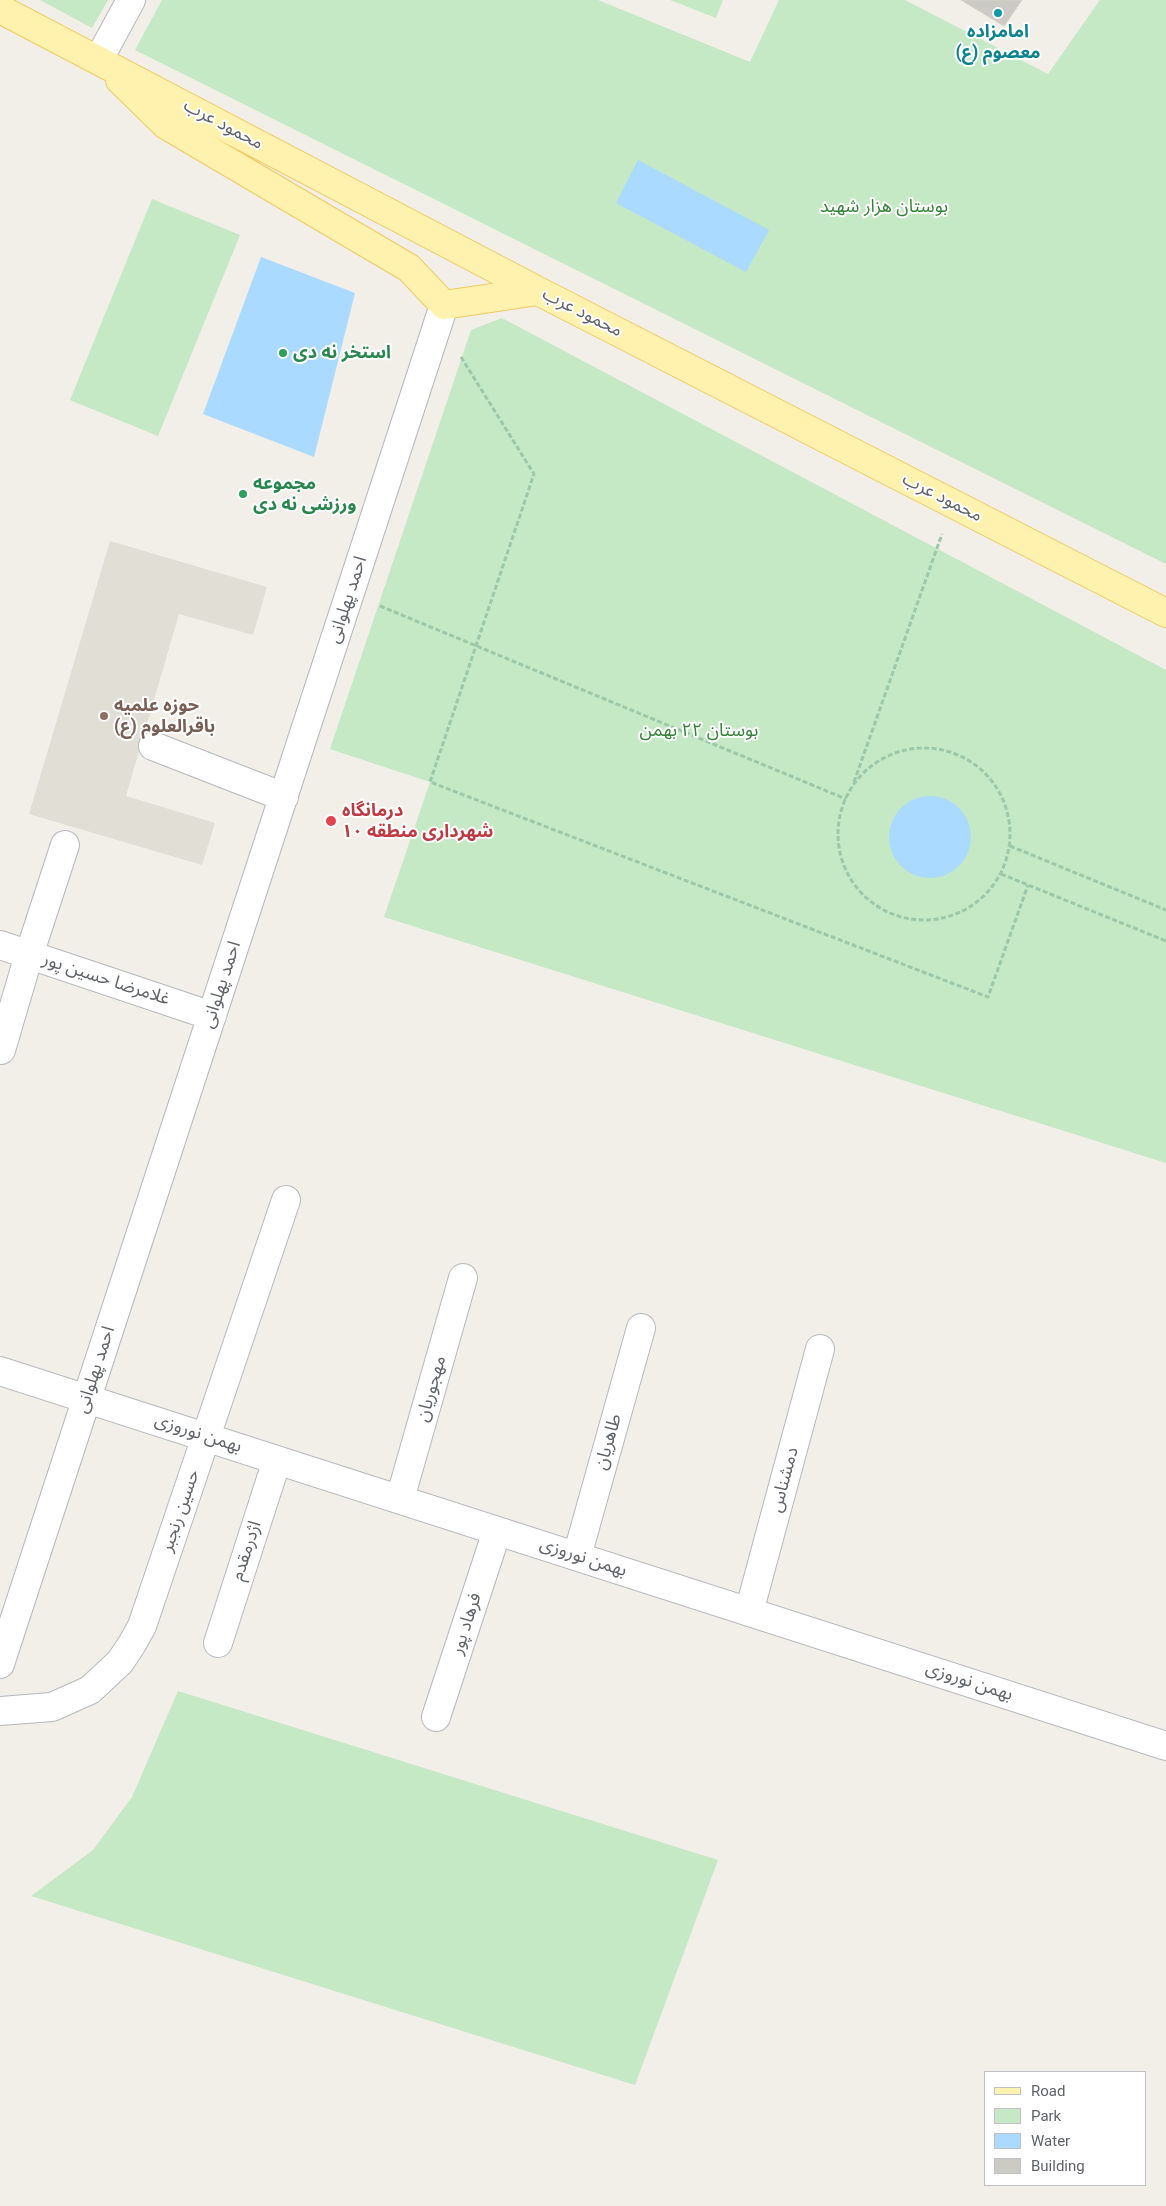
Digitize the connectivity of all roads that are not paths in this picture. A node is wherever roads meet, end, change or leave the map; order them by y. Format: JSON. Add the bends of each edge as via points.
{"nodes":[{"id":1,"x":132,"y":0,"type":"edge"},
{"id":2,"x":0,"y":9,"type":"edge"},
{"id":3,"x":100,"y":59,"type":"junction"},
{"id":4,"x":538,"y":291,"type":"junction"},
{"id":5,"x":441,"y":313,"type":"junction"},
{"id":6,"x":1166,"y":613,"type":"edge"},
{"id":7,"x":153,"y":746,"type":"dead end"},
{"id":8,"x":284,"y":797,"type":"junction"},
{"id":9,"x":65,"y":845,"type":"dead end"},
{"id":10,"x":0,"y":945,"type":"edge"},
{"id":11,"x":29,"y":955,"type":"junction"},
{"id":12,"x":212,"y":1016,"type":"junction"},
{"id":13,"x":1,"y":1050,"type":"edge"},
{"id":14,"x":286,"y":1200,"type":"dead end"},
{"id":15,"x":463,"y":1278,"type":"dead end"},
{"id":16,"x":642,"y":1328,"type":"dead end"},
{"id":17,"x":820,"y":1349,"type":"dead end"},
{"id":18,"x":0,"y":1371,"type":"edge"},
{"id":19,"x":87,"y":1398,"type":"junction"},
{"id":20,"x":207,"y":1437,"type":"junction"},
{"id":21,"x":277,"y":1460,"type":"junction"},
{"id":22,"x":400,"y":1499,"type":"junction"},
{"id":23,"x":497,"y":1531,"type":"junction"},
{"id":24,"x":577,"y":1556,"type":"junction"},
{"id":25,"x":749,"y":1612,"type":"junction"},
{"id":26,"x":218,"y":1643,"type":"dead end"},
{"id":27,"x":0,"y":1664,"type":"edge"},
{"id":28,"x":0,"y":1711,"type":"edge"},
{"id":29,"x":436,"y":1717,"type":"dead end"},
{"id":30,"x":1166,"y":1746,"type":"edge"}],
"edges":[{"from":1,"to":3,"type":"street"},
{"from":2,"to":3,"type":"main road","name":"محمود عرب"},
{"from":3,"to":4,"type":"main road","name":"محمود عرب"},
{"from":3,"to":5,"type":"main road","via":[[166,125],[410,268]]},
{"from":4,"to":5,"type":"main road"},
{"from":4,"to":6,"type":"main road","name":"محمود عرب"},
{"from":5,"to":8,"type":"street","name":"احمد پهلوانی"},
{"from":7,"to":8,"type":"street"},
{"from":8,"to":12,"type":"street","name":"احمد پهلوانی"},
{"from":9,"to":11,"type":"street"},
{"from":10,"to":11,"type":"street","name":"غلامرضا حسین پور"},
{"from":11,"to":12,"type":"street","name":"غلامرضا حسین پور"},
{"from":11,"to":13,"type":"street"},
{"from":12,"to":19,"type":"street","name":"احمد پهلوانی"},
{"from":14,"to":20,"type":"street","name":"حسین رنجبر"},
{"from":15,"to":22,"type":"street","name":"مهجوریان"},
{"from":16,"to":24,"type":"street","name":"طاهریان"},
{"from":17,"to":25,"type":"street","name":"دمشناس"},
{"from":18,"to":19,"type":"street","name":"بهمن نوروزی"},
{"from":19,"to":20,"type":"street","name":"بهمن نوروزی"},
{"from":19,"to":27,"type":"street","name":"احمد پهلوانی"},
{"from":20,"to":21,"type":"street","name":"بهمن نوروزی"},
{"from":20,"to":28,"type":"street","name":"حسین رنجبر","via":[[142,1626],[120,1662],[90,1690],[72,1699],[52,1707]]},
{"from":21,"to":22,"type":"street","name":"بهمن نوروزی"},
{"from":21,"to":26,"type":"street","name":"اژدرمقدم"},
{"from":22,"to":23,"type":"street","name":"بهمن نوروزی"},
{"from":23,"to":24,"type":"street","name":"بهمن نوروزی"},
{"from":23,"to":29,"type":"street","name":"فرهاد پور"},
{"from":24,"to":25,"type":"street","name":"بهمن نوروزی"},
{"from":25,"to":30,"type":"street","name":"بهمن نوروزی"}]}
